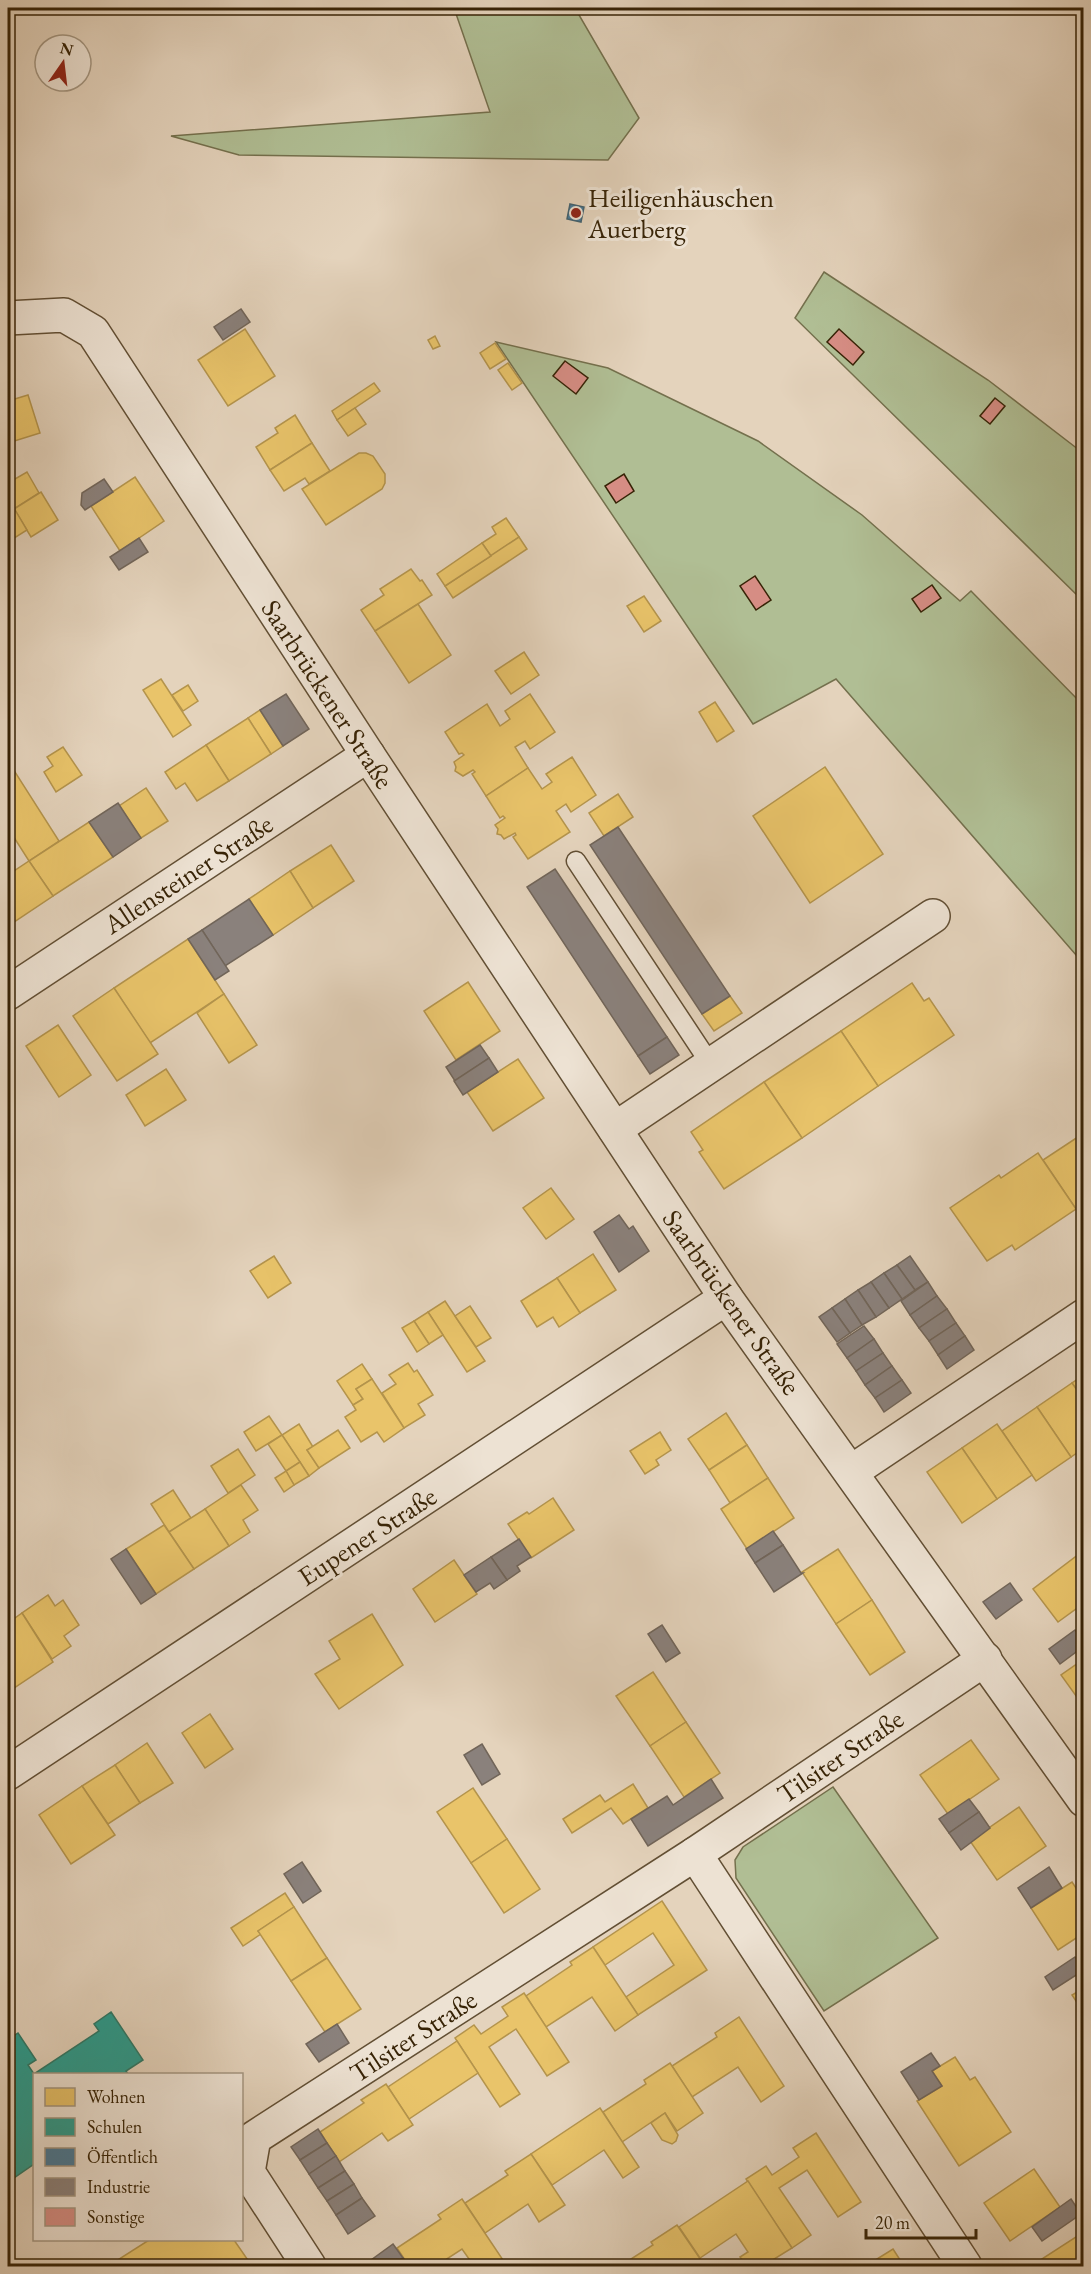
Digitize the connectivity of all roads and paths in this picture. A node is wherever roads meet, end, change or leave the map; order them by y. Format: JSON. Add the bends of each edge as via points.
{"nodes":[{"id":1,"x":8,"y":318,"type":"edge"},
{"id":2,"x":368,"y":755,"type":"junction"},
{"id":3,"x":576,"y":861,"type":"dead end"},
{"id":4,"x":933,"y":916,"type":"dead end"},
{"id":5,"x":8,"y":993,"type":"edge"},
{"id":6,"x":711,"y":1065,"type":"junction"},
{"id":7,"x":615,"y":1130,"type":"junction"},
{"id":8,"x":726,"y":1298,"type":"junction"},
{"id":9,"x":1083,"y":1316,"type":"edge"},
{"id":10,"x":851,"y":1472,"type":"junction"},
{"id":11,"x":985,"y":1659,"type":"junction"},
{"id":12,"x":8,"y":1773,"type":"edge"},
{"id":13,"x":1083,"y":1800,"type":"edge"},
{"id":14,"x":695,"y":1854,"type":"junction"},
{"id":15,"x":309,"y":2266,"type":"edge"},
{"id":16,"x":966,"y":2266,"type":"edge"}],
"edges":[{"from":1,"to":2,"type":"street","name":"Saarbrückener Straße","via":[[64,315],[93,332]]},
{"from":2,"to":5,"type":"street","name":"Allensteiner Straße"},
{"from":2,"to":7,"type":"street","name":"Saarbrückener Straße"},
{"from":3,"to":6,"type":"lane"},
{"from":4,"to":6,"type":"street"},
{"from":6,"to":7,"type":"street"},
{"from":7,"to":8,"type":"street","name":"Saarbrückener Straße"},
{"from":8,"to":10,"type":"street","name":"Saarbrückener Straße"},
{"from":8,"to":12,"type":"street","name":"Eupener Straße"},
{"from":9,"to":10,"type":"street"},
{"from":10,"to":11,"type":"street","name":"Saarbrückener Straße"},
{"from":11,"to":13,"type":"street","name":"Saarbrückener Straße"},
{"from":11,"to":14,"type":"street","name":"Tilsiter Straße"},
{"from":14,"to":15,"type":"street","name":"Tilsiter Straße","via":[[254,2139],[248,2172]]},
{"from":14,"to":16,"type":"street"}]}
